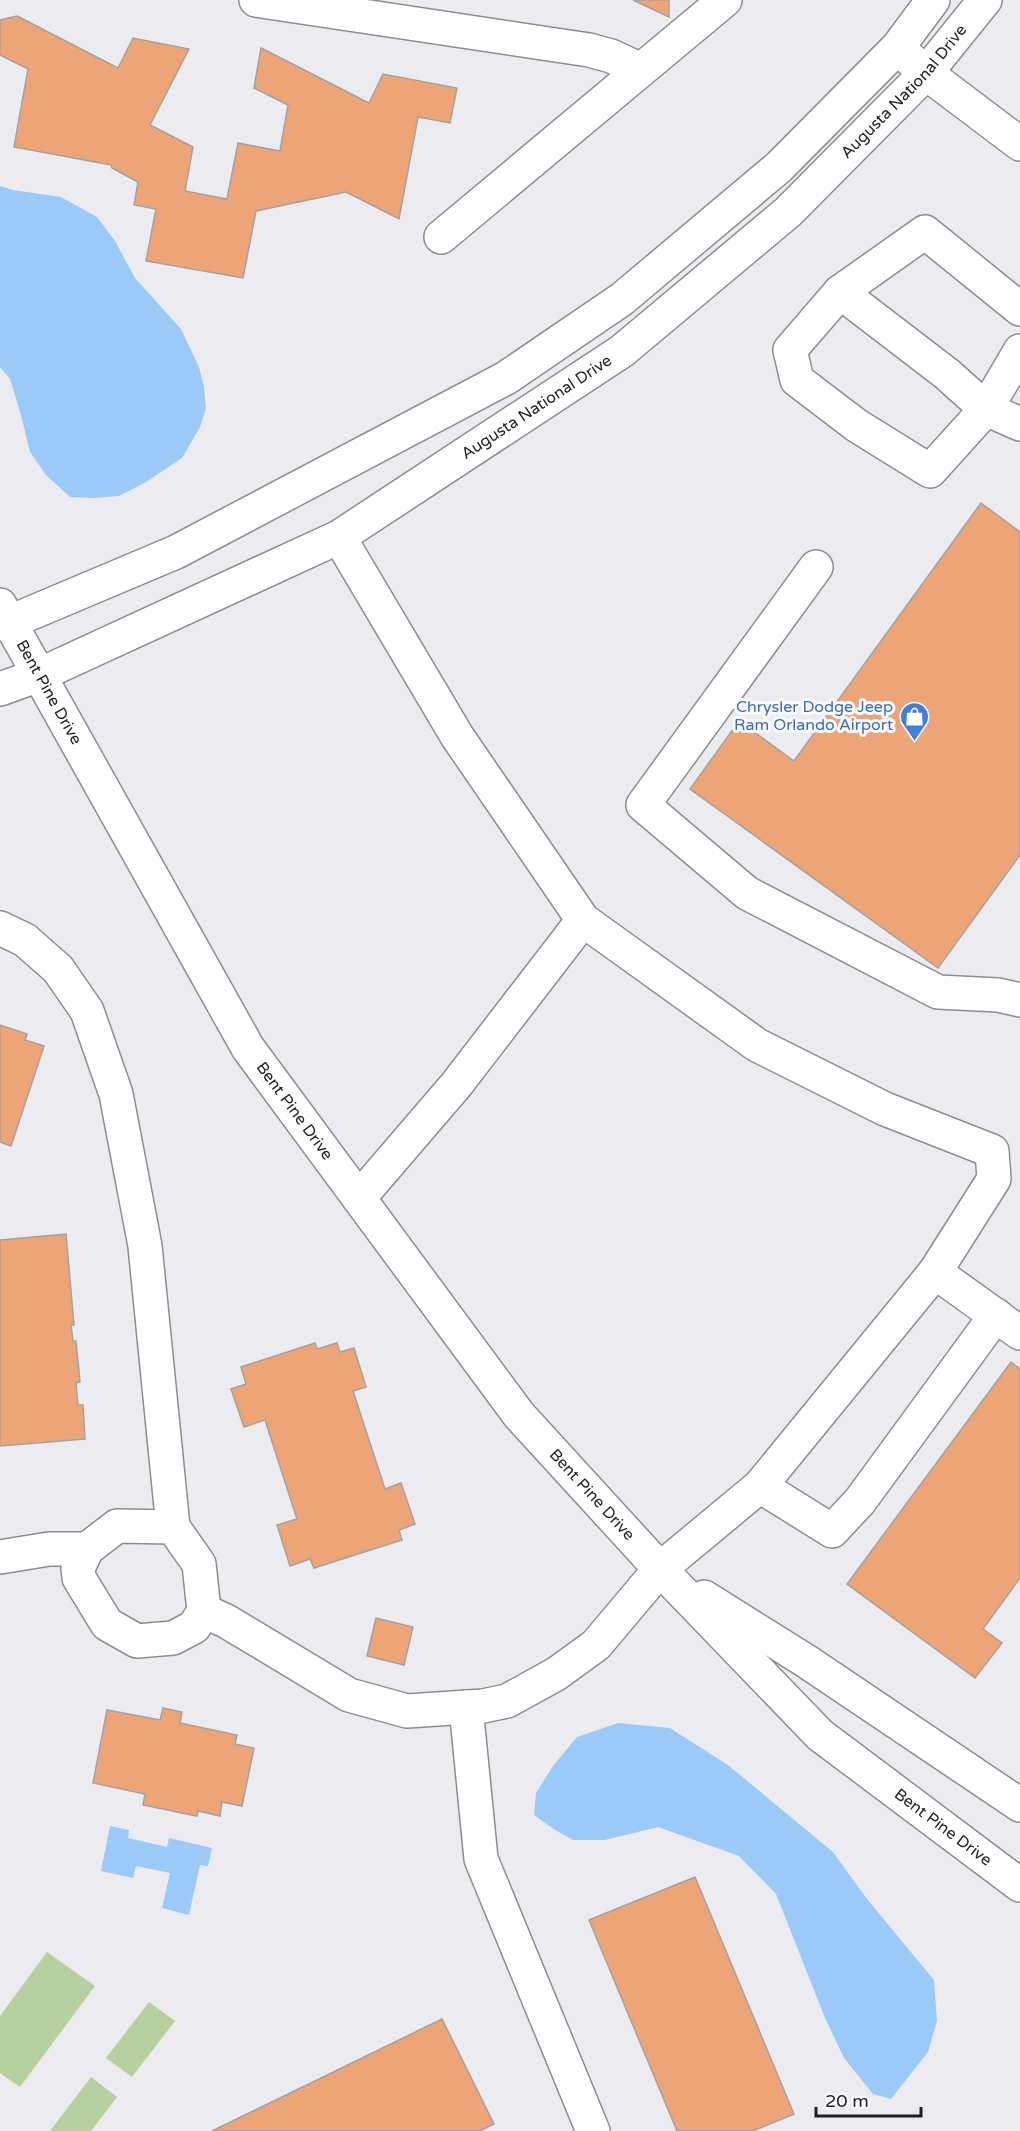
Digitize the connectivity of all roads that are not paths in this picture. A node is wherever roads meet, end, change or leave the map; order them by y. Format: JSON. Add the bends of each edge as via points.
{"nodes":[{"id":1,"x":256,"y":0,"type":"edge"},
{"id":2,"x":725,"y":0,"type":"edge"},
{"id":3,"x":933,"y":0,"type":"edge"},
{"id":4,"x":985,"y":0,"type":"edge"},
{"id":5,"x":898,"y":47,"type":"junction"},
{"id":6,"x":642,"y":70,"type":"junction"},
{"id":7,"x":926,"y":73,"type":"junction"},
{"id":8,"x":1020,"y":144,"type":"edge"},
{"id":9,"x":441,"y":237,"type":"dead end"},
{"id":10,"x":840,"y":292,"type":"junction"},
{"id":11,"x":1020,"y":309,"type":"edge"},
{"id":12,"x":1020,"y":351,"type":"edge"},
{"id":13,"x":987,"y":409,"type":"junction"},
{"id":14,"x":1020,"y":424,"type":"edge"},
{"id":15,"x":339,"y":537,"type":"junction"},
{"id":16,"x":816,"y":567,"type":"dead end"},
{"id":17,"x":3,"y":617,"type":"edge"},
{"id":18,"x":39,"y":675,"type":"junction"},
{"id":19,"x":0,"y":690,"type":"edge"},
{"id":20,"x":583,"y":920,"type":"junction"},
{"id":21,"x":0,"y":928,"type":"edge"},
{"id":22,"x":1020,"y":1000,"type":"edge"},
{"id":23,"x":359,"y":1198,"type":"junction"},
{"id":24,"x":935,"y":1272,"type":"junction"},
{"id":25,"x":1008,"y":1324,"type":"edge"},
{"id":26,"x":760,"y":1486,"type":"junction"},
{"id":27,"x":173,"y":1527,"type":"junction"},
{"id":28,"x":87,"y":1549,"type":"junction"},
{"id":29,"x":0,"y":1557,"type":"edge"},
{"id":30,"x":660,"y":1569,"type":"junction"},
{"id":31,"x":204,"y":1611,"type":"junction"},
{"id":32,"x":466,"y":1707,"type":"junction"},
{"id":33,"x":1020,"y":1804,"type":"edge"},
{"id":34,"x":1020,"y":1885,"type":"edge"},
{"id":35,"x":593,"y":2131,"type":"edge"}],
"edges":[{"from":1,"to":6,"type":"street","via":[[589,50]]},
{"from":2,"to":6,"type":"street"},
{"from":3,"to":5,"type":"street","name":"Augusta National Drive"},
{"from":4,"to":7,"type":"street","name":"Augusta National Drive"},
{"from":5,"to":7,"type":"street"},
{"from":5,"to":17,"type":"street","name":"Augusta National Drive","via":[[779,167],[622,299],[506,378],[176,552]]},
{"from":6,"to":9,"type":"street"},
{"from":7,"to":8,"type":"street"},
{"from":7,"to":15,"type":"street","name":"Augusta National Drive","via":[[788,212],[622,351]]},
{"from":10,"to":11,"type":"street","via":[[925,232]]},
{"from":10,"to":13,"type":"street"},
{"from":10,"to":13,"type":"street","via":[[790,350],[797,380],[856,425],[930,471]]},
{"from":12,"to":13,"type":"street"},
{"from":13,"to":14,"type":"street"},
{"from":15,"to":18,"type":"street","name":"Augusta National Drive"},
{"from":15,"to":20,"type":"street","via":[[457,736]]},
{"from":16,"to":22,"type":"street","via":[[643,805],[747,893],[938,993],[998,995]]},
{"from":17,"to":18,"type":"street","name":"Bent Pine Drive"},
{"from":18,"to":19,"type":"street","name":"Augusta National Drive"},
{"from":18,"to":23,"type":"street","name":"Bent Pine Drive","via":[[248,1048]]},
{"from":20,"to":23,"type":"street","via":[[456,1086]]},
{"from":20,"to":24,"type":"street","via":[[757,1045],[885,1109],[992,1151],[994,1179]]},
{"from":21,"to":27,"type":"street","via":[[25,940],[58,969],[87,1011],[116,1094],[145,1246]]},
{"from":23,"to":30,"type":"street","name":"Bent Pine Drive","via":[[519,1415]]},
{"from":24,"to":25,"type":"street"},
{"from":24,"to":26,"type":"street"},
{"from":25,"to":26,"type":"street","via":[[832,1531]]},
{"from":26,"to":30,"type":"street"},
{"from":27,"to":28,"type":"street","via":[[117,1526]]},
{"from":27,"to":31,"type":"street","via":[[199,1564]]},
{"from":28,"to":29,"type":"street","via":[[49,1549]]},
{"from":28,"to":31,"type":"street","via":[[78,1568],[79,1578],[107,1624],[122,1634],[137,1641],[173,1638],[194,1627]]},
{"from":30,"to":32,"type":"street","via":[[596,1645],[556,1674],[507,1701]]},
{"from":30,"to":33,"type":"street","name":"Bent Pine Drive"},
{"from":30,"to":34,"type":"street","name":"Bent Pine Drive","via":[[820,1736]]},
{"from":31,"to":32,"type":"street","via":[[349,1695],[407,1711]]},
{"from":32,"to":35,"type":"street","via":[[481,1859]]}]}
